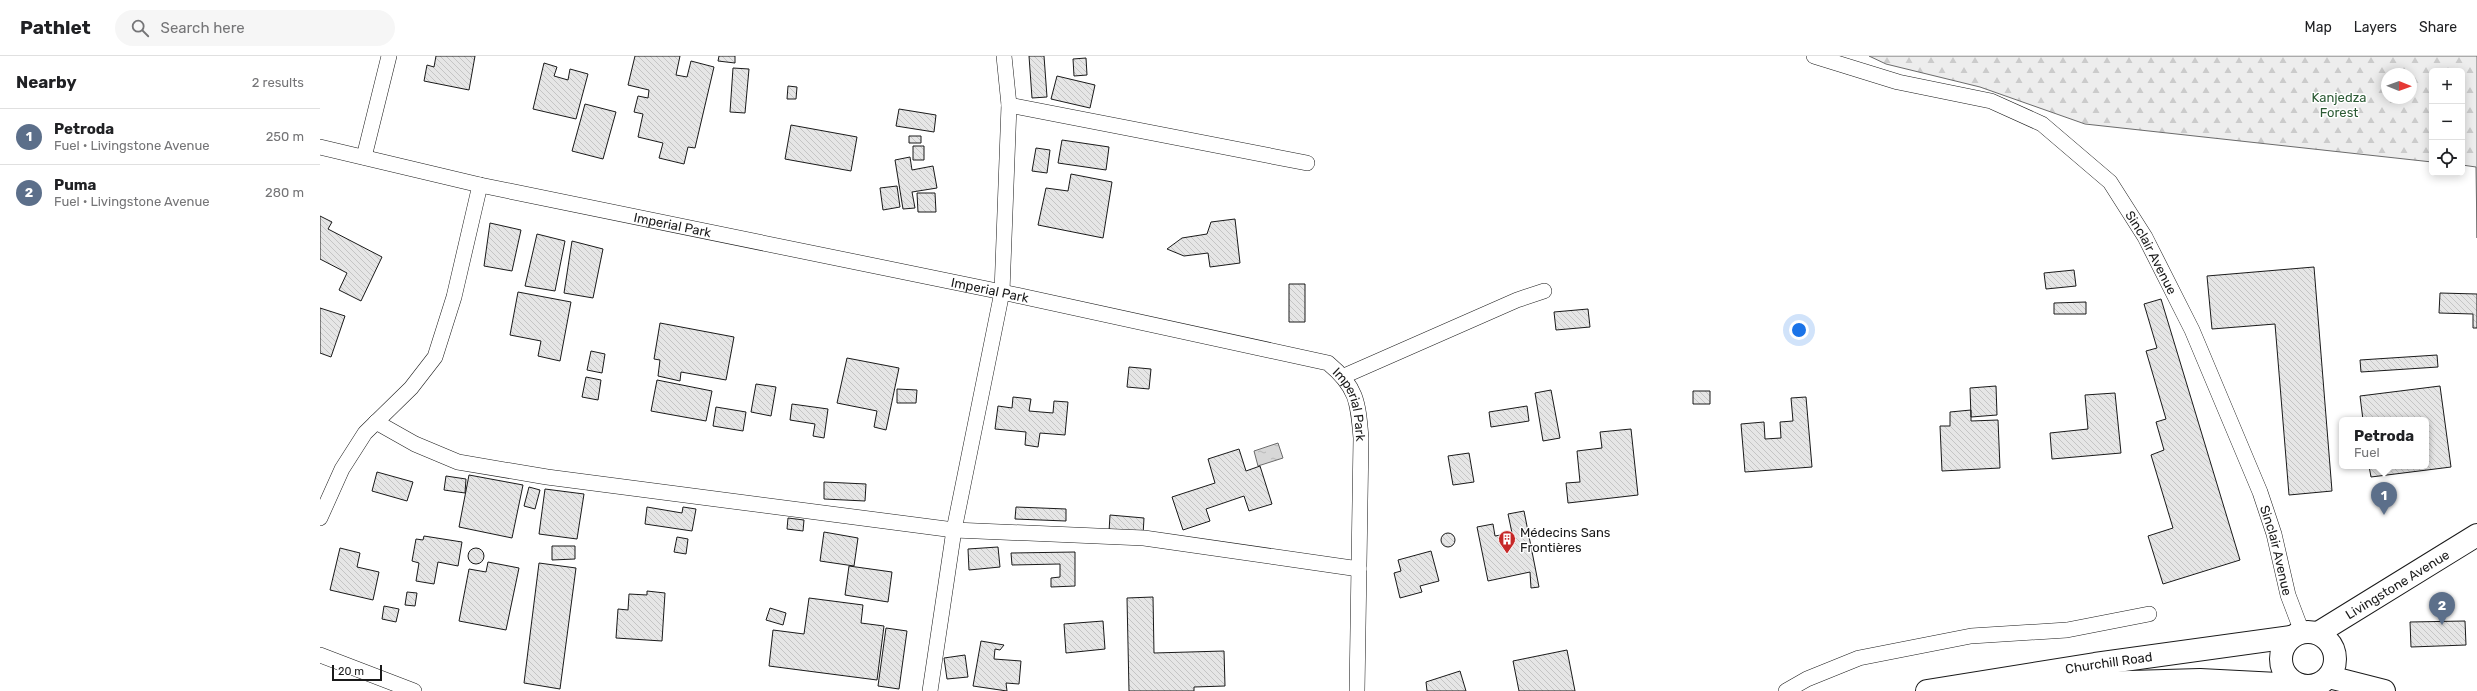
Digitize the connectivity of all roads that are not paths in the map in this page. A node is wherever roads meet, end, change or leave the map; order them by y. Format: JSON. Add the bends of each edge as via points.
{"nodes":[{"id":1,"x":389,"y":56,"type":"edge"},
{"id":2,"x":1004,"y":56,"type":"edge"},
{"id":3,"x":1814,"y":56,"type":"edge"},
{"id":4,"x":1009,"y":105,"type":"junction"},
{"id":5,"x":320,"y":147,"type":"edge"},
{"id":6,"x":364,"y":157,"type":"junction"},
{"id":7,"x":1307,"y":163,"type":"dead end"},
{"id":8,"x":480,"y":185,"type":"junction"},
{"id":9,"x":1544,"y":291,"type":"dead end"},
{"id":10,"x":1002,"y":292,"type":"junction"},
{"id":11,"x":1344,"y":376,"type":"junction"},
{"id":12,"x":376,"y":422,"type":"junction"},
{"id":13,"x":320,"y":518,"type":"edge"},
{"id":14,"x":954,"y":530,"type":"junction"},
{"id":15,"x":2477,"y":535,"type":"edge"},
{"id":16,"x":1359,"y":568,"type":"junction"},
{"id":17,"x":2149,"y":614,"type":"dead end"},
{"id":18,"x":2304,"y":634,"type":"junction"},
{"id":19,"x":320,"y":655,"type":"edge"},
{"id":20,"x":2329,"y":677,"type":"junction"},
{"id":21,"x":2299,"y":685,"type":"junction"},
{"id":22,"x":414,"y":691,"type":"edge"},
{"id":23,"x":930,"y":691,"type":"edge"},
{"id":24,"x":1357,"y":691,"type":"edge"},
{"id":25,"x":1786,"y":691,"type":"edge"},
{"id":26,"x":1927,"y":691,"type":"edge"},
{"id":27,"x":2003,"y":691,"type":"edge"},
{"id":28,"x":2384,"y":691,"type":"edge"}],
"edges":[{"from":1,"to":6,"type":"street"},
{"from":2,"to":4,"type":"street"},
{"from":3,"to":18,"type":"street","name":"Sinclair Avenue","via":[[1898,82],[1991,101],[2042,124],[2110,182],[2145,237],[2201,351],[2260,492],[2274,534],[2288,595]]},
{"from":4,"to":7,"type":"street"},
{"from":4,"to":10,"type":"street"},
{"from":5,"to":6,"type":"street","name":"Imperial Park"},
{"from":6,"to":8,"type":"street","name":"Imperial Park"},
{"from":8,"to":10,"type":"street","name":"Imperial Park"},
{"from":8,"to":12,"type":"street","via":[[454,297],[435,356],[411,388]]},
{"from":9,"to":11,"type":"street","via":[[1517,300]]},
{"from":10,"to":11,"type":"street","name":"Imperial Park","via":[[1328,363]]},
{"from":10,"to":14,"type":"street"},
{"from":11,"to":16,"type":"street","name":"Imperial Park","via":[[1354,392],[1361,438]]},
{"from":12,"to":13,"type":"street","via":[[365,433],[342,469]]},
{"from":12,"to":14,"type":"street","via":[[415,444],[458,462],[547,477]]},
{"from":14,"to":16,"type":"street","via":[[1144,538]]},
{"from":14,"to":23,"type":"street"},
{"from":15,"to":18,"type":"highway","name":"Livingstone Avenue"},
{"from":16,"to":24,"type":"street","name":"Imperial Park"},
{"from":17,"to":25,"type":"street","via":[[2067,630],[1971,636],[1859,658],[1806,679]]},
{"from":18,"to":20,"type":"highway","via":[[2333,646],[2336,656]]},
{"from":18,"to":21,"type":"highway","via":[[2281,653],[2284,672]]},
{"from":18,"to":26,"type":"highway","name":"Churchill Road","via":[[2049,670]]},
{"from":19,"to":22,"type":"street"},
{"from":20,"to":21,"type":"highway","name":"Churchill Road","via":[[2320,684],[2310,687]]},
{"from":20,"to":28,"type":"highway"},
{"from":21,"to":27,"type":"highway","name":"Churchill Road","via":[[2200,680],[2095,683]]}]}
